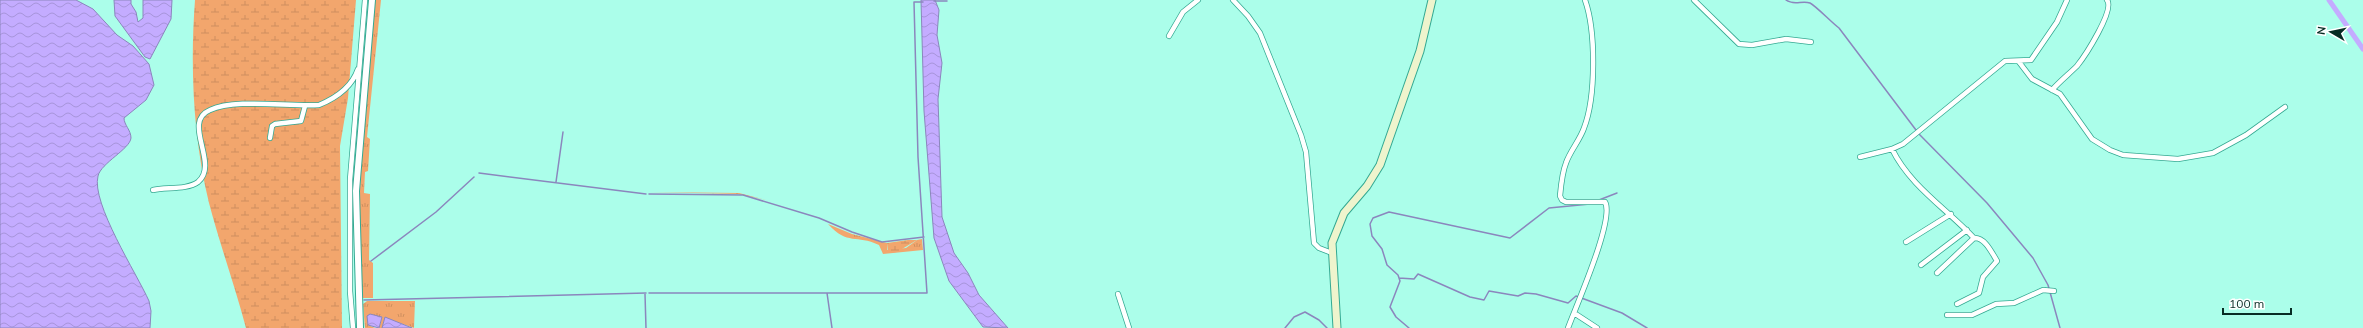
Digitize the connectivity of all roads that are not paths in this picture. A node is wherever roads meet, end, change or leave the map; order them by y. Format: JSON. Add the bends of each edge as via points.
{"nodes":[{"id":1,"x":365,"y":0,"type":"edge"},
{"id":2,"x":372,"y":0,"type":"edge"},
{"id":3,"x":1198,"y":0,"type":"edge"},
{"id":4,"x":1233,"y":0,"type":"edge"},
{"id":5,"x":1432,"y":0,"type":"edge"},
{"id":6,"x":1585,"y":0,"type":"edge"},
{"id":7,"x":1694,"y":0,"type":"edge"},
{"id":8,"x":2067,"y":0,"type":"edge"},
{"id":9,"x":2107,"y":0,"type":"edge"},
{"id":10,"x":1169,"y":36,"type":"dead end"},
{"id":11,"x":1811,"y":42,"type":"dead end"},
{"id":12,"x":2019,"y":62,"type":"junction"},
{"id":13,"x":360,"y":63,"type":"junction"},
{"id":14,"x":2052,"y":90,"type":"junction"},
{"id":15,"x":305,"y":106,"type":"junction"},
{"id":16,"x":2285,"y":107,"type":"dead end"},
{"id":17,"x":270,"y":138,"type":"dead end"},
{"id":18,"x":1892,"y":149,"type":"junction"},
{"id":19,"x":1860,"y":157,"type":"dead end"},
{"id":20,"x":153,"y":190,"type":"dead end"},
{"id":21,"x":1951,"y":214,"type":"junction"},
{"id":22,"x":1967,"y":230,"type":"junction"},
{"id":23,"x":1974,"y":238,"type":"junction"},
{"id":24,"x":1906,"y":242,"type":"dead end"},
{"id":25,"x":1332,"y":253,"type":"junction"},
{"id":26,"x":1921,"y":265,"type":"dead end"},
{"id":27,"x":1937,"y":273,"type":"dead end"},
{"id":28,"x":2054,"y":291,"type":"dead end"},
{"id":29,"x":1118,"y":294,"type":"dead end"},
{"id":30,"x":1957,"y":304,"type":"dead end"},
{"id":31,"x":1574,"y":314,"type":"junction"},
{"id":32,"x":1947,"y":315,"type":"dead end"},
{"id":33,"x":353,"y":328,"type":"edge"},
{"id":34,"x":360,"y":328,"type":"edge"},
{"id":35,"x":1129,"y":328,"type":"edge"},
{"id":36,"x":1337,"y":328,"type":"edge"},
{"id":37,"x":1568,"y":328,"type":"edge"},
{"id":38,"x":1597,"y":328,"type":"edge"}],
"edges":[{"from":1,"to":13,"type":"street"},
{"from":2,"to":34,"type":"street","via":[[356,191]]},
{"from":3,"to":10,"type":"street","via":[[1183,12]]},
{"from":4,"to":25,"type":"street","via":[[1260,33],[1282,85],[1306,152],[1314,243]]},
{"from":5,"to":25,"type":"main road","via":[[1420,51],[1380,165],[1368,186],[1344,213],[1332,243]]},
{"from":6,"to":31,"type":"street","via":[[1590,12],[1593,42],[1589,109],[1582,132],[1566,163],[1560,196],[1566,202],[1605,202],[1608,210],[1604,230]]},
{"from":7,"to":11,"type":"street","via":[[1739,44],[1752,45],[1786,39]]},
{"from":8,"to":12,"type":"street","via":[[2057,22],[2036,55],[2031,60]]},
{"from":9,"to":14,"type":"street","via":[[2110,7],[2108,13],[2090,46],[2077,66]]},
{"from":12,"to":14,"type":"street","via":[[2032,79]]},
{"from":12,"to":18,"type":"street","via":[[2005,61],[1936,119],[1903,144]]},
{"from":13,"to":15,"type":"street","via":[[346,89],[329,101]]},
{"from":13,"to":33,"type":"street","via":[[350,180],[350,284]]},
{"from":14,"to":16,"type":"street","via":[[2060,94],[2084,131],[2095,142],[2118,154],[2178,159],[2213,153],[2246,135]]},
{"from":15,"to":17,"type":"street","via":[[301,121],[272,126]]},
{"from":15,"to":20,"type":"street","via":[[225,106],[210,109],[199,124],[205,168],[202,177],[187,186]]},
{"from":18,"to":19,"type":"street"},
{"from":18,"to":21,"type":"street","via":[[1913,182]]},
{"from":21,"to":22,"type":"street"},
{"from":21,"to":24,"type":"street"},
{"from":22,"to":23,"type":"street"},
{"from":22,"to":26,"type":"street"},
{"from":23,"to":27,"type":"street"},
{"from":23,"to":30,"type":"street","via":[[1983,240],[1997,261],[1983,276],[1977,296]]},
{"from":25,"to":36,"type":"main road"},
{"from":28,"to":32,"type":"street","via":[[2043,290],[2014,303],[1996,304],[1972,315]]},
{"from":29,"to":35,"type":"street"},
{"from":31,"to":37,"type":"street"},
{"from":31,"to":38,"type":"street"}]}
